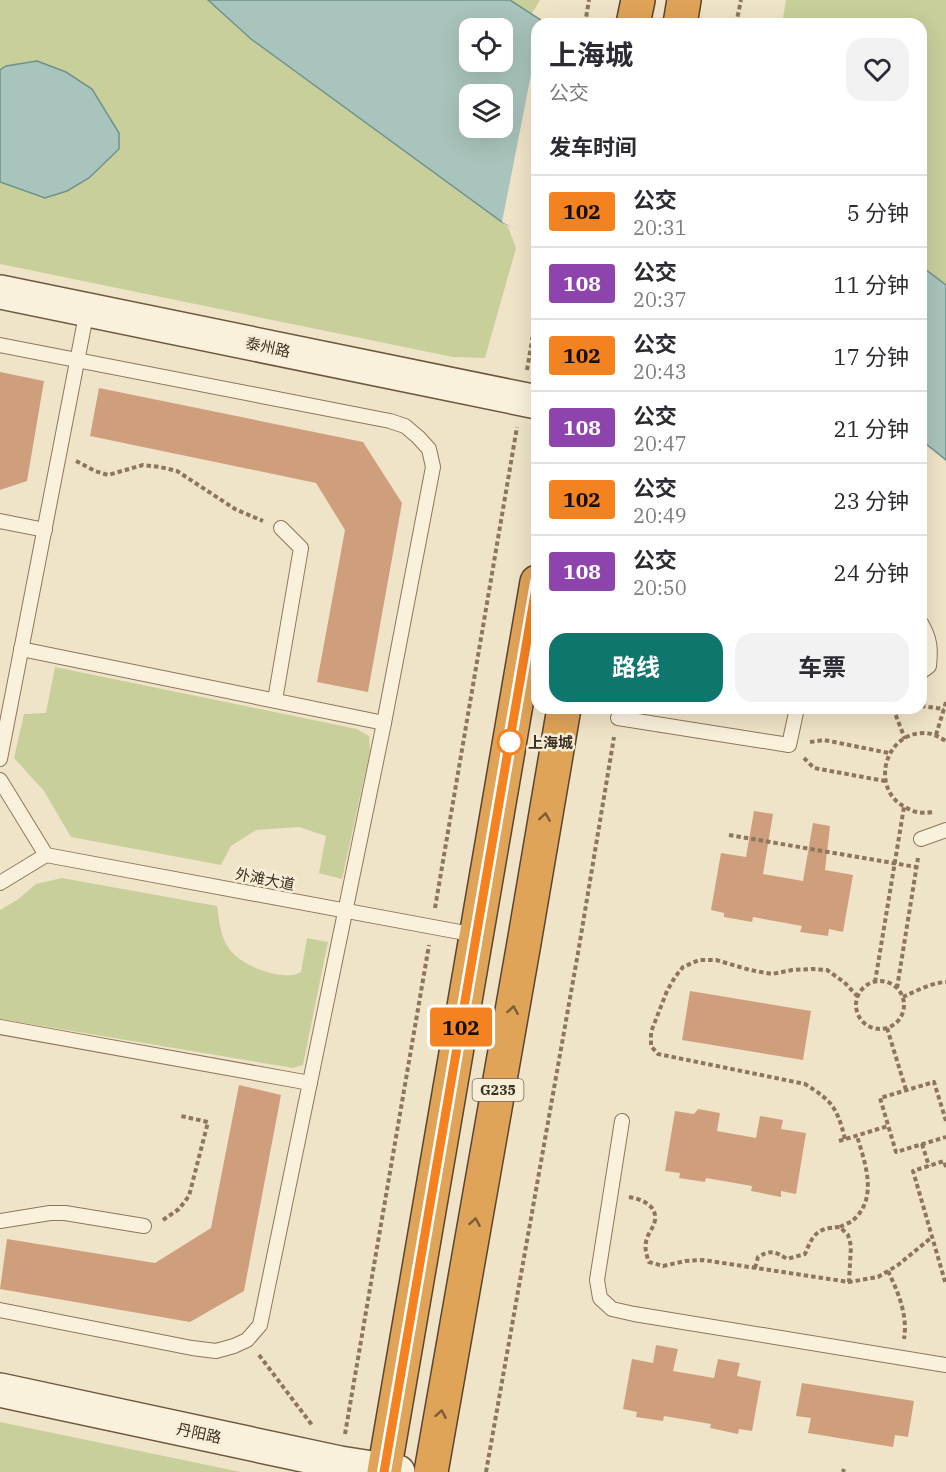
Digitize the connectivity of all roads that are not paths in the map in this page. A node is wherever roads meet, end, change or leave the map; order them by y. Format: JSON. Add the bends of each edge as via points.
{"nodes":[{"id":1,"x":638,"y":0,"type":"edge"},
{"id":2,"x":684,"y":0,"type":"edge"},
{"id":3,"x":634,"y":18,"type":"edge"},
{"id":4,"x":681,"y":18,"type":"edge"},
{"id":5,"x":0,"y":292,"type":"edge"},
{"id":6,"x":87,"y":310,"type":"junction"},
{"id":7,"x":0,"y":345,"type":"edge"},
{"id":8,"x":77,"y":360,"type":"junction"},
{"id":9,"x":529,"y":400,"type":"edge"},
{"id":10,"x":0,"y":521,"type":"edge"},
{"id":11,"x":281,"y":528,"type":"road end"},
{"id":12,"x":45,"y":530,"type":"junction"},
{"id":13,"x":531,"y":617,"type":"edge"},
{"id":14,"x":927,"y":634,"type":"edge"},
{"id":15,"x":21,"y":649,"type":"junction"},
{"id":16,"x":931,"y":650,"type":"junction"},
{"id":17,"x":946,"y":651,"type":"edge"},
{"id":18,"x":927,"y":668,"type":"edge"},
{"id":19,"x":275,"y":700,"type":"junction"},
{"id":20,"x":563,"y":714,"type":"edge"},
{"id":21,"x":796,"y":714,"type":"edge"},
{"id":22,"x":618,"y":718,"type":"road end"},
{"id":23,"x":384,"y":723,"type":"junction"},
{"id":24,"x":0,"y":759,"type":"edge"},
{"id":25,"x":0,"y":780,"type":"edge"},
{"id":26,"x":946,"y":830,"type":"edge"},
{"id":27,"x":921,"y":839,"type":"road end"},
{"id":28,"x":46,"y":855,"type":"junction"},
{"id":29,"x":0,"y":883,"type":"edge"},
{"id":30,"x":346,"y":910,"type":"junction"},
{"id":31,"x":477,"y":935,"type":"junction"},
{"id":32,"x":0,"y":1027,"type":"edge"},
{"id":33,"x":310,"y":1083,"type":"junction"},
{"id":34,"x":622,"y":1121,"type":"dead end"},
{"id":35,"x":0,"y":1221,"type":"edge"},
{"id":36,"x":144,"y":1226,"type":"road end"},
{"id":37,"x":0,"y":1310,"type":"edge"},
{"id":38,"x":946,"y":1365,"type":"edge"},
{"id":39,"x":0,"y":1390,"type":"edge"},
{"id":40,"x":389,"y":1471,"type":"edge"},
{"id":41,"x":431,"y":1472,"type":"edge"}],
"edges":[{"from":1,"to":3,"type":"highway"},
{"from":2,"to":4,"type":"highway"},
{"from":5,"to":6,"type":"street","name":"泰州路"},
{"from":6,"to":8,"type":"lane"},
{"from":6,"to":9,"type":"street","name":"泰州路"},
{"from":7,"to":8,"type":"lane"},
{"from":8,"to":12,"type":"lane"},
{"from":8,"to":23,"type":"lane","via":[[390,421],[405,426],[429,449],[433,468]]},
{"from":10,"to":12,"type":"lane"},
{"from":11,"to":19,"type":"lane","via":[[300,548]]},
{"from":12,"to":15,"type":"lane"},
{"from":13,"to":31,"type":"highway","number":"G235"},
{"from":14,"to":16,"type":"lane"},
{"from":15,"to":19,"type":"lane"},
{"from":15,"to":24,"type":"lane"},
{"from":16,"to":17,"type":"lane"},
{"from":16,"to":18,"type":"lane"},
{"from":19,"to":23,"type":"lane"},
{"from":41,"to":20,"type":"highway","number":"G235","one_way":true},
{"from":21,"to":22,"type":"lane","via":[[789,745]]},
{"from":23,"to":30,"type":"lane"},
{"from":25,"to":28,"type":"lane"},
{"from":26,"to":27,"type":"lane"},
{"from":28,"to":29,"type":"lane"},
{"from":28,"to":30,"type":"lane","name":"外滩大道"},
{"from":30,"to":31,"type":"lane","name":"外滩大道"},
{"from":30,"to":33,"type":"lane"},
{"from":31,"to":40,"type":"highway","number":"G235"},
{"from":32,"to":33,"type":"lane"},
{"from":33,"to":37,"type":"lane","via":[[264,1310],[260,1325],[248,1340],[216,1351]]},
{"from":34,"to":38,"type":"lane","via":[[597,1281],[600,1298],[612,1309]]},
{"from":35,"to":36,"type":"lane","via":[[65,1213]]},
{"from":39,"to":40,"type":"street","name":"丹阳路"}]}
